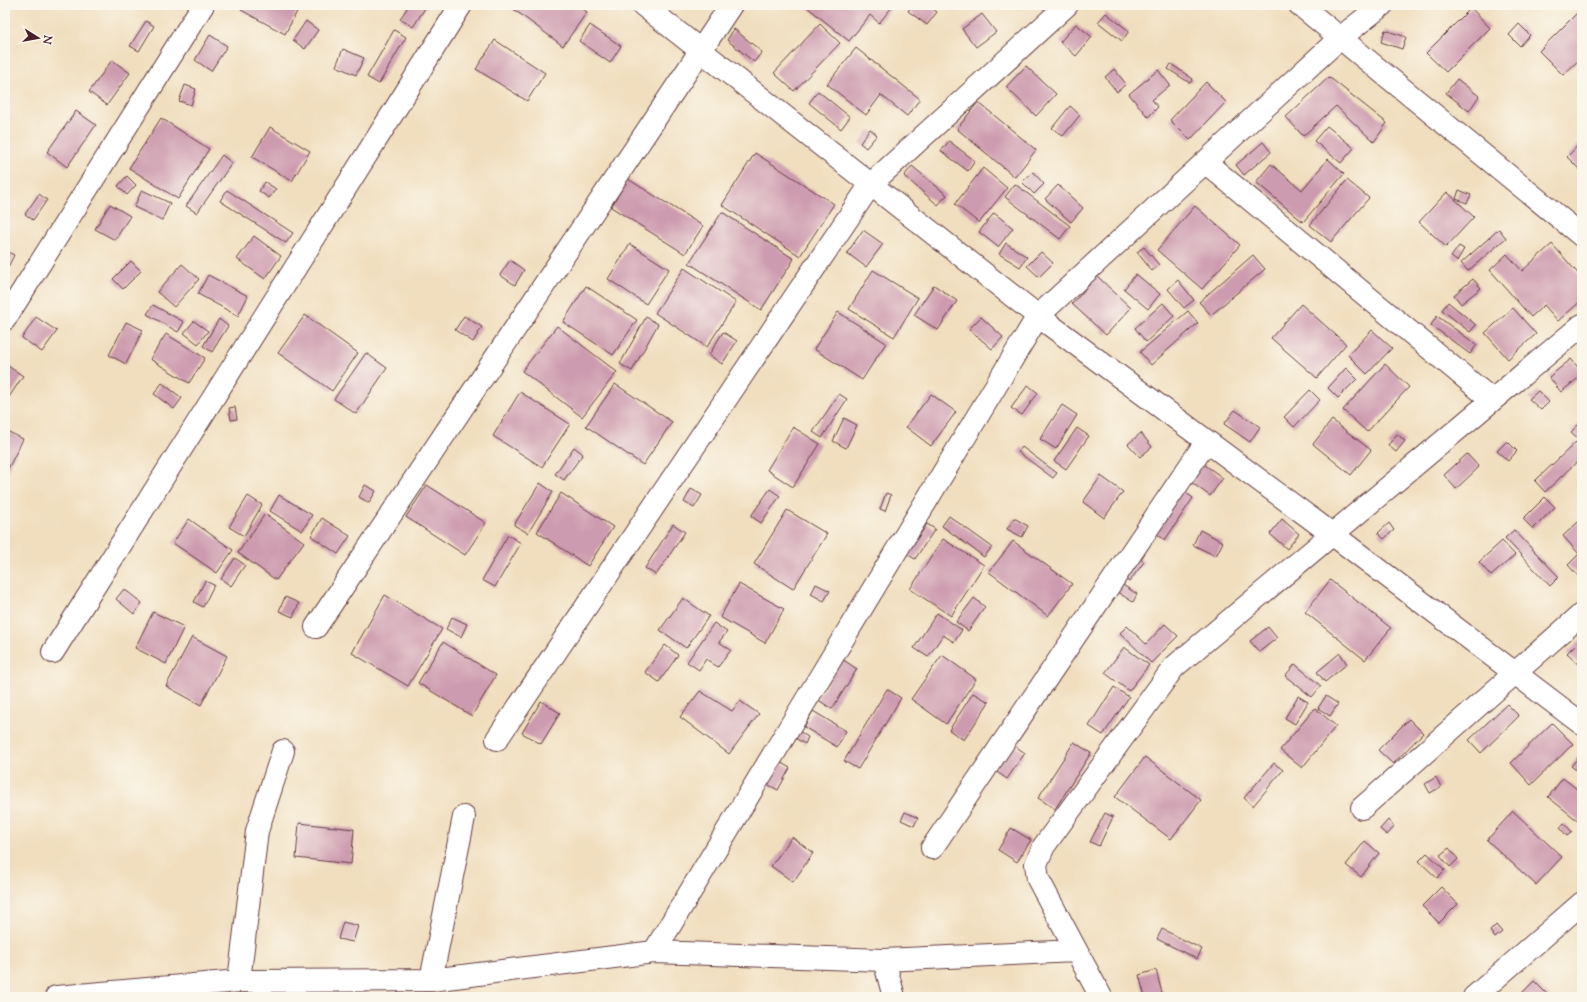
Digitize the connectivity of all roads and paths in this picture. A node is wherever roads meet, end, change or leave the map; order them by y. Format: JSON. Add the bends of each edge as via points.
{"nodes":[{"id":1,"x":203,"y":5,"type":"edge"},
{"id":2,"x":461,"y":5,"type":"edge"},
{"id":3,"x":643,"y":5,"type":"edge"},
{"id":4,"x":730,"y":5,"type":"edge"},
{"id":5,"x":1068,"y":5,"type":"edge"},
{"id":6,"x":1300,"y":5,"type":"edge"},
{"id":7,"x":1382,"y":5,"type":"edge"},
{"id":8,"x":1340,"y":38,"type":"junction"},
{"id":9,"x":701,"y":51,"type":"junction"},
{"id":10,"x":1205,"y":162,"type":"junction"},
{"id":11,"x":870,"y":184,"type":"junction"},
{"id":12,"x":1582,"y":236,"type":"edge"},
{"id":13,"x":1038,"y":316,"type":"junction"},
{"id":14,"x":5,"y":319,"type":"edge"},
{"id":15,"x":1582,"y":325,"type":"edge"},
{"id":16,"x":1492,"y":400,"type":"junction"},
{"id":17,"x":1206,"y":442,"type":"junction"},
{"id":18,"x":1332,"y":534,"type":"junction"},
{"id":19,"x":1582,"y":614,"type":"edge"},
{"id":20,"x":316,"y":627,"type":"dead end"},
{"id":21,"x":53,"y":652,"type":"dead end"},
{"id":22,"x":1515,"y":673,"type":"junction"},
{"id":23,"x":1582,"y":724,"type":"edge"},
{"id":24,"x":497,"y":739,"type":"dead end"},
{"id":25,"x":283,"y":751,"type":"dead end"},
{"id":26,"x":1362,"y":808,"type":"dead end"},
{"id":27,"x":464,"y":817,"type":"dead end"},
{"id":28,"x":932,"y":848,"type":"dead end"},
{"id":29,"x":1582,"y":903,"type":"edge"},
{"id":30,"x":1076,"y":951,"type":"junction"},
{"id":31,"x":654,"y":952,"type":"junction"},
{"id":32,"x":884,"y":960,"type":"junction"},
{"id":33,"x":431,"y":980,"type":"junction"},
{"id":34,"x":238,"y":981,"type":"junction"},
{"id":35,"x":195,"y":990,"type":"edge"},
{"id":36,"x":56,"y":997,"type":"edge"},
{"id":37,"x":894,"y":997,"type":"edge"},
{"id":38,"x":1101,"y":997,"type":"edge"},
{"id":39,"x":1474,"y":997,"type":"edge"}],
"edges":[{"from":1,"to":14,"type":"street"},
{"from":2,"to":21,"type":"street"},
{"from":3,"to":9,"type":"street"},
{"from":4,"to":9,"type":"street"},
{"from":5,"to":11,"type":"street"},
{"from":6,"to":8,"type":"street"},
{"from":7,"to":8,"type":"street"},
{"from":8,"to":10,"type":"street"},
{"from":8,"to":12,"type":"street"},
{"from":9,"to":11,"type":"street"},
{"from":9,"to":20,"type":"street"},
{"from":10,"to":13,"type":"street"},
{"from":10,"to":16,"type":"street"},
{"from":11,"to":13,"type":"street"},
{"from":11,"to":24,"type":"street"},
{"from":13,"to":17,"type":"street"},
{"from":13,"to":31,"type":"street"},
{"from":15,"to":16,"type":"street"},
{"from":16,"to":18,"type":"street"},
{"from":17,"to":18,"type":"street"},
{"from":17,"to":28,"type":"street"},
{"from":18,"to":22,"type":"street"},
{"from":18,"to":30,"type":"street","via":[[1174,667],[1044,846],[1036,864],[1038,880]]},
{"from":19,"to":22,"type":"street"},
{"from":22,"to":23,"type":"street"},
{"from":22,"to":26,"type":"street"},
{"from":25,"to":34,"type":"street","via":[[257,831]]},
{"from":27,"to":33,"type":"street"},
{"from":29,"to":39,"type":"street"},
{"from":30,"to":32,"type":"street"},
{"from":30,"to":38,"type":"street"},
{"from":31,"to":32,"type":"street"},
{"from":31,"to":33,"type":"street"},
{"from":32,"to":37,"type":"street"},
{"from":33,"to":34,"type":"street"},
{"from":34,"to":35,"type":"street"},
{"from":35,"to":36,"type":"street"}]}
